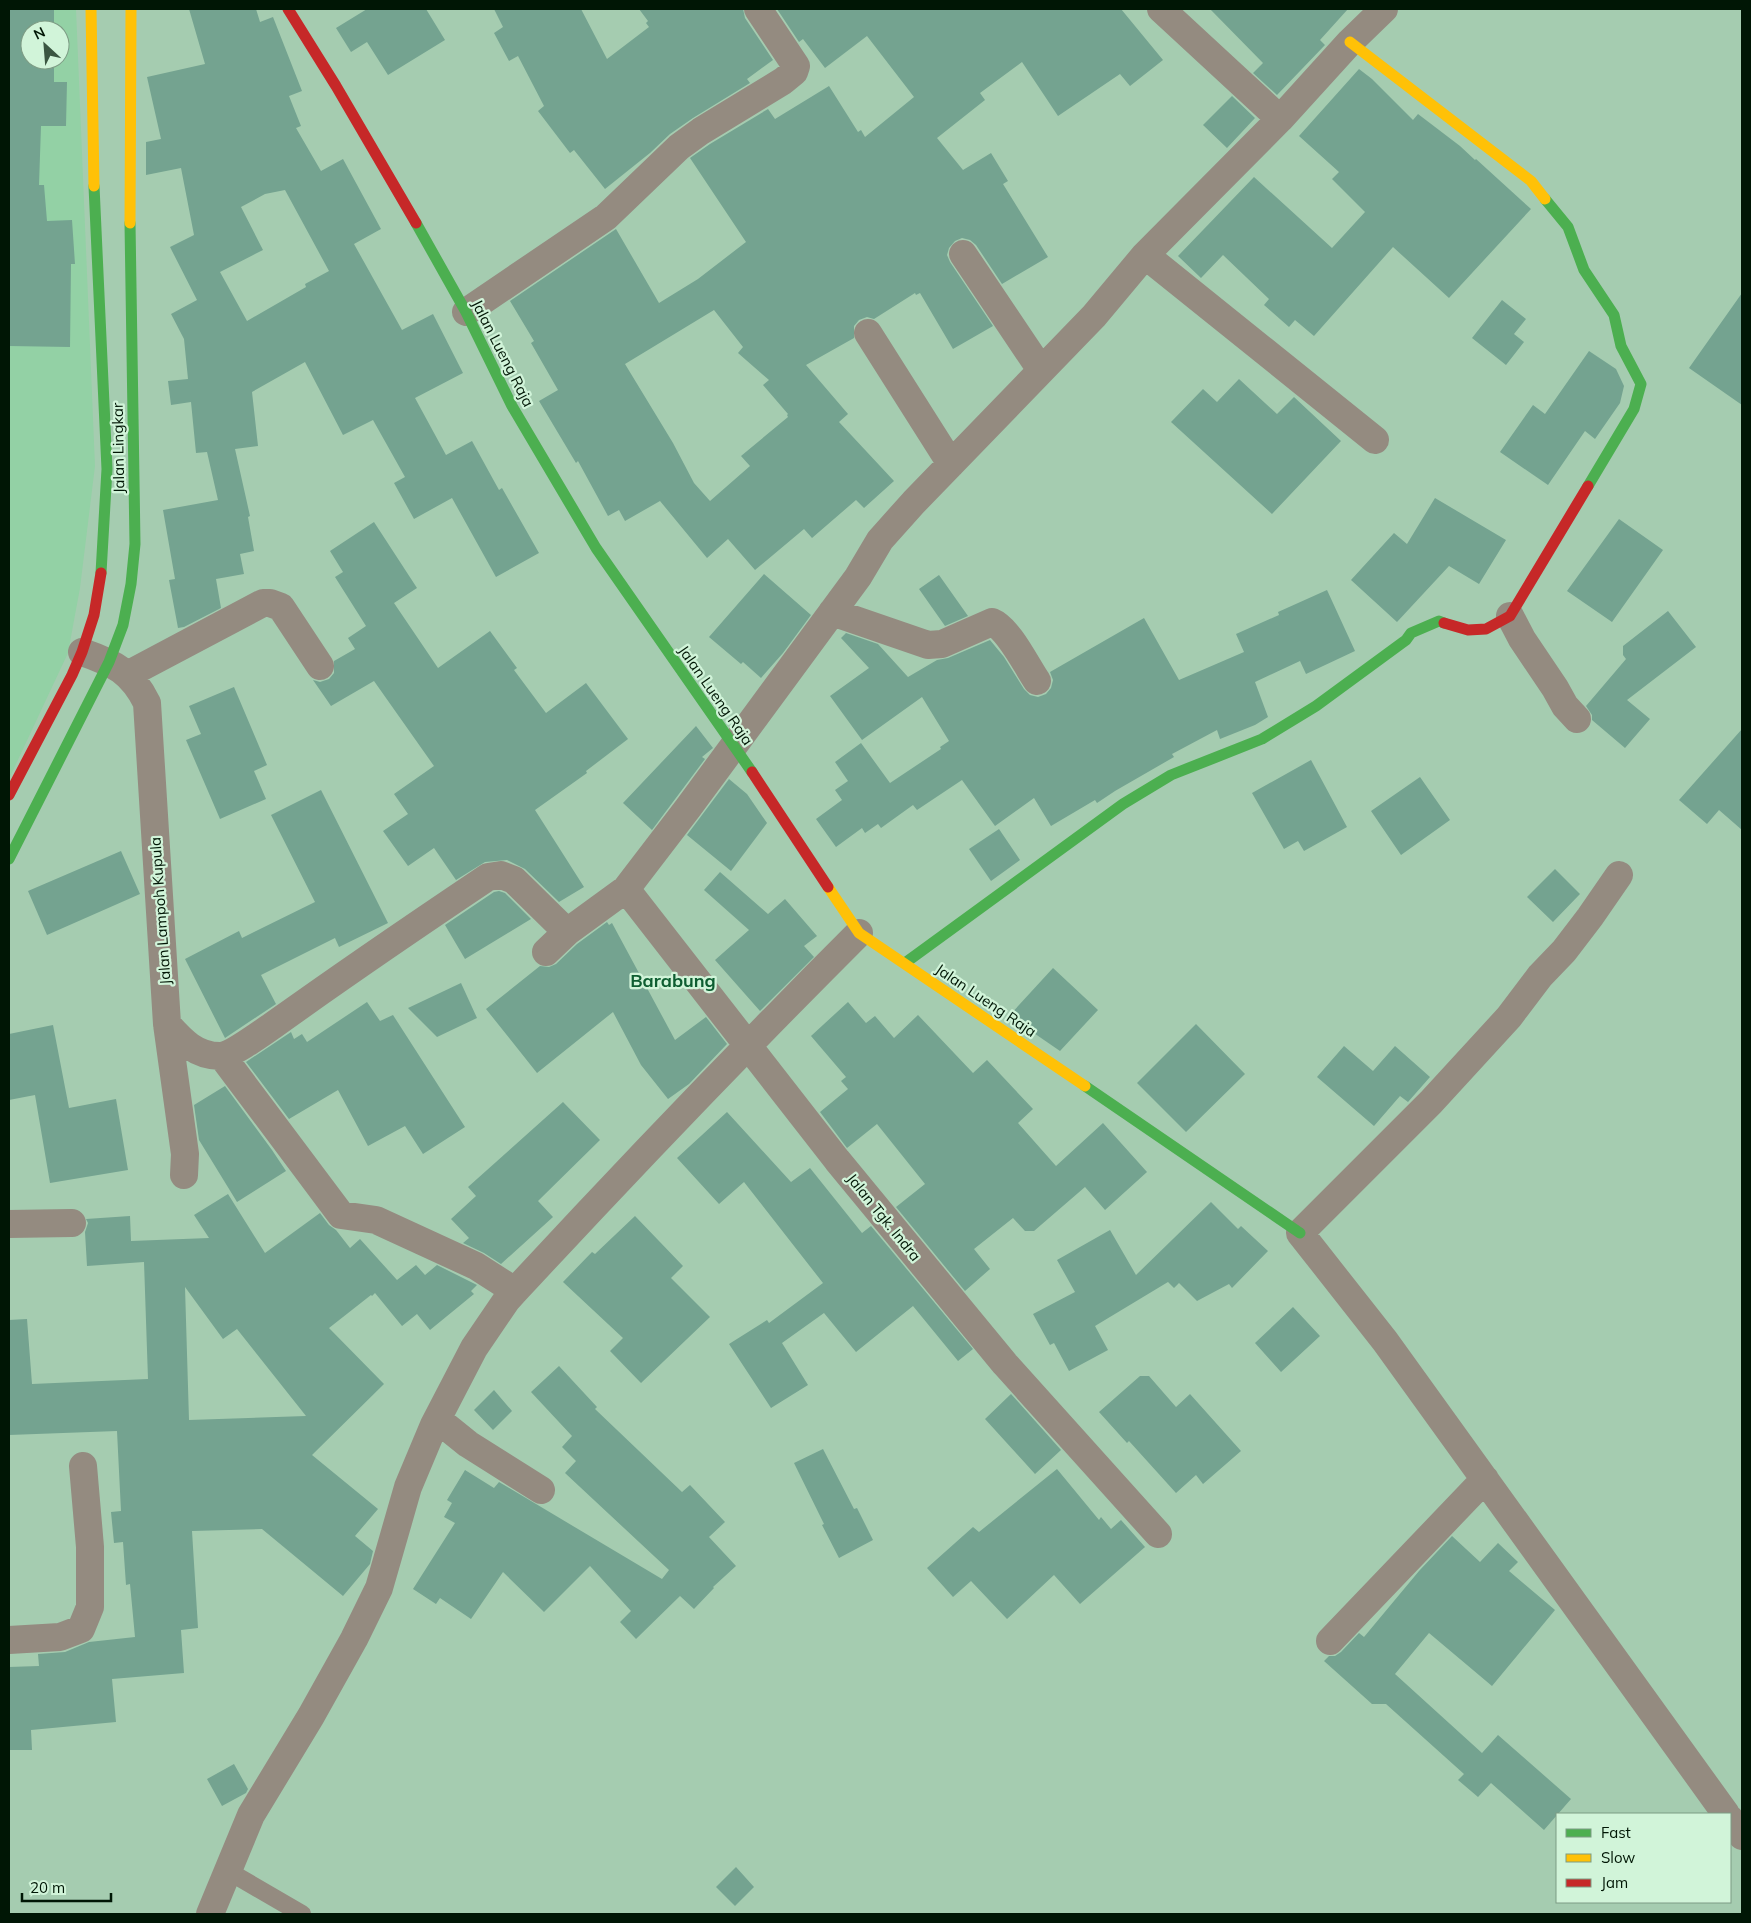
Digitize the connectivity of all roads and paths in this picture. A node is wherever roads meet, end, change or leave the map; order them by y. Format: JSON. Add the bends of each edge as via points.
{"nodes":[{"id":1,"x":91,"y":9,"type":"edge"},
{"id":2,"x":130,"y":9,"type":"edge"},
{"id":3,"x":288,"y":9,"type":"edge"},
{"id":4,"x":758,"y":9,"type":"edge"},
{"id":5,"x":1162,"y":9,"type":"edge"},
{"id":6,"x":1384,"y":9,"type":"edge"},
{"id":7,"x":1350,"y":42,"type":"junction"},
{"id":8,"x":1280,"y":119,"type":"junction"},
{"id":9,"x":963,"y":254,"type":"dead end"},
{"id":10,"x":1145,"y":255,"type":"junction"},
{"id":11,"x":466,"y":312,"type":"junction"},
{"id":12,"x":868,"y":333,"type":"dead end"},
{"id":13,"x":1041,"y":370,"type":"junction"},
{"id":14,"x":1375,"y":440,"type":"dead end"},
{"id":15,"x":951,"y":464,"type":"junction"},
{"id":16,"x":832,"y":612,"type":"junction"},
{"id":17,"x":1510,"y":616,"type":"junction"},
{"id":18,"x":82,"y":652,"type":"junction"},
{"id":19,"x":320,"y":666,"type":"dead end"},
{"id":20,"x":118,"y":668,"type":"junction"},
{"id":21,"x":1036,"y":681,"type":"dead end"},
{"id":22,"x":1577,"y":719,"type":"dead end"},
{"id":23,"x":734,"y":746,"type":"junction"},
{"id":24,"x":9,"y":795,"type":"edge"},
{"id":25,"x":9,"y":859,"type":"edge"},
{"id":26,"x":1619,"y":875,"type":"dead end"},
{"id":27,"x":626,"y":889,"type":"junction"},
{"id":28,"x":567,"y":932,"type":"junction"},
{"id":29,"x":859,"y":933,"type":"junction"},
{"id":30,"x":546,"y":952,"type":"dead end"},
{"id":31,"x":905,"y":963,"type":"junction"},
{"id":32,"x":167,"y":1024,"type":"junction"},
{"id":33,"x":747,"y":1045,"type":"junction"},
{"id":34,"x":222,"y":1056,"type":"junction"},
{"id":35,"x":184,"y":1174,"type":"dead end"},
{"id":36,"x":72,"y":1223,"type":"dead end"},
{"id":37,"x":9,"y":1224,"type":"edge"},
{"id":38,"x":1300,"y":1233,"type":"junction"},
{"id":39,"x":515,"y":1291,"type":"junction"},
{"id":40,"x":437,"y":1419,"type":"junction"},
{"id":41,"x":83,"y":1466,"type":"dead end"},
{"id":42,"x":1485,"y":1479,"type":"junction"},
{"id":43,"x":541,"y":1490,"type":"dead end"},
{"id":44,"x":1158,"y":1534,"type":"dead end"},
{"id":45,"x":9,"y":1640,"type":"edge"},
{"id":46,"x":1330,"y":1642,"type":"dead end"},
{"id":47,"x":1725,"y":1813,"type":"edge"},
{"id":48,"x":1731,"y":1820,"type":"edge"},
{"id":49,"x":1742,"y":1836,"type":"edge"},
{"id":50,"x":228,"y":1871,"type":"junction"},
{"id":51,"x":210,"y":1914,"type":"edge"},
{"id":52,"x":302,"y":1914,"type":"edge"}],
"edges":[{"from":1,"to":18,"type":"street","via":[[93,159],[106,469],[102,564],[94,615]]},
{"from":2,"to":20,"type":"street","name":"Jalan Lingkar","via":[[130,280],[135,544]]},
{"from":3,"to":11,"type":"street","name":"Jalan Lueng Raja"},
{"from":4,"to":11,"type":"street","via":[[796,66],[794,72],[679,148],[606,218]]},
{"from":5,"to":8,"type":"street"},
{"from":6,"to":7,"type":"street"},
{"from":7,"to":8,"type":"street"},
{"from":7,"to":17,"type":"street","via":[[1531,181],[1568,227],[1584,270],[1614,315],[1621,346],[1641,384],[1634,409]]},
{"from":8,"to":10,"type":"street"},
{"from":9,"to":13,"type":"street"},
{"from":10,"to":13,"type":"street","via":[[1094,316]]},
{"from":10,"to":14,"type":"street"},
{"from":11,"to":23,"type":"street","name":"Jalan Lueng Raja","via":[[512,406],[596,548]]},
{"from":12,"to":15,"type":"street"},
{"from":13,"to":15,"type":"street"},
{"from":15,"to":16,"type":"street","via":[[880,540]]},
{"from":16,"to":21,"type":"street","via":[[928,645],[942,644],[992,622],[1007,635]]},
{"from":16,"to":23,"type":"street"},
{"from":17,"to":22,"type":"street","via":[[1564,706]]},
{"from":17,"to":31,"type":"street","via":[[1486,629],[1468,630],[1439,621],[1411,633],[1406,640],[1316,706],[1262,739],[1171,774],[1123,804]]},
{"from":18,"to":20,"type":"street"},
{"from":18,"to":24,"type":"street"},
{"from":19,"to":20,"type":"street","via":[[281,607],[263,602]]},
{"from":20,"to":25,"type":"street","name":"Jalan Lingkar"},
{"from":20,"to":32,"type":"street","name":"Jalan Lampoh Kupula","via":[[140,688],[147,704]]},
{"from":23,"to":27,"type":"street"},
{"from":23,"to":29,"type":"street","name":"Jalan Lueng Raja"},
{"from":26,"to":38,"type":"street","via":[[1509,1017],[1431,1102]]},
{"from":27,"to":28,"type":"street"},
{"from":27,"to":33,"type":"street","name":"Jalan Tgk. Indra"},
{"from":28,"to":30,"type":"street"},
{"from":28,"to":34,"type":"street","via":[[514,880],[501,875],[488,878],[254,1039]]},
{"from":29,"to":31,"type":"street","name":"Jalan Lueng Raja"},
{"from":29,"to":33,"type":"street"},
{"from":31,"to":38,"type":"street","name":"Jalan Lueng Raja"},
{"from":32,"to":34,"type":"street","via":[[186,1044],[204,1055]]},
{"from":32,"to":35,"type":"street","name":"Jalan Lampoh Kupula","via":[[185,1154]]},
{"from":33,"to":39,"type":"street"},
{"from":33,"to":44,"type":"street","name":"Jalan Tgk. Indra","via":[[1005,1364]]},
{"from":34,"to":39,"type":"street","via":[[340,1215],[376,1220],[476,1266]]},
{"from":36,"to":37,"type":"street"},
{"from":38,"to":42,"type":"street","via":[[1385,1341]]},
{"from":39,"to":40,"type":"street","via":[[474,1348]]},
{"from":40,"to":43,"type":"street","via":[[468,1444]]},
{"from":40,"to":50,"type":"street","via":[[408,1487],[379,1588],[311,1716],[251,1816]]},
{"from":41,"to":45,"type":"street","via":[[90,1547],[90,1607],[81,1629],[60,1637]]},
{"from":42,"to":46,"type":"street"},
{"from":42,"to":47,"type":"street"},
{"from":48,"to":49,"type":"street"},
{"from":50,"to":51,"type":"street"},
{"from":50,"to":52,"type":"lane"}]}
